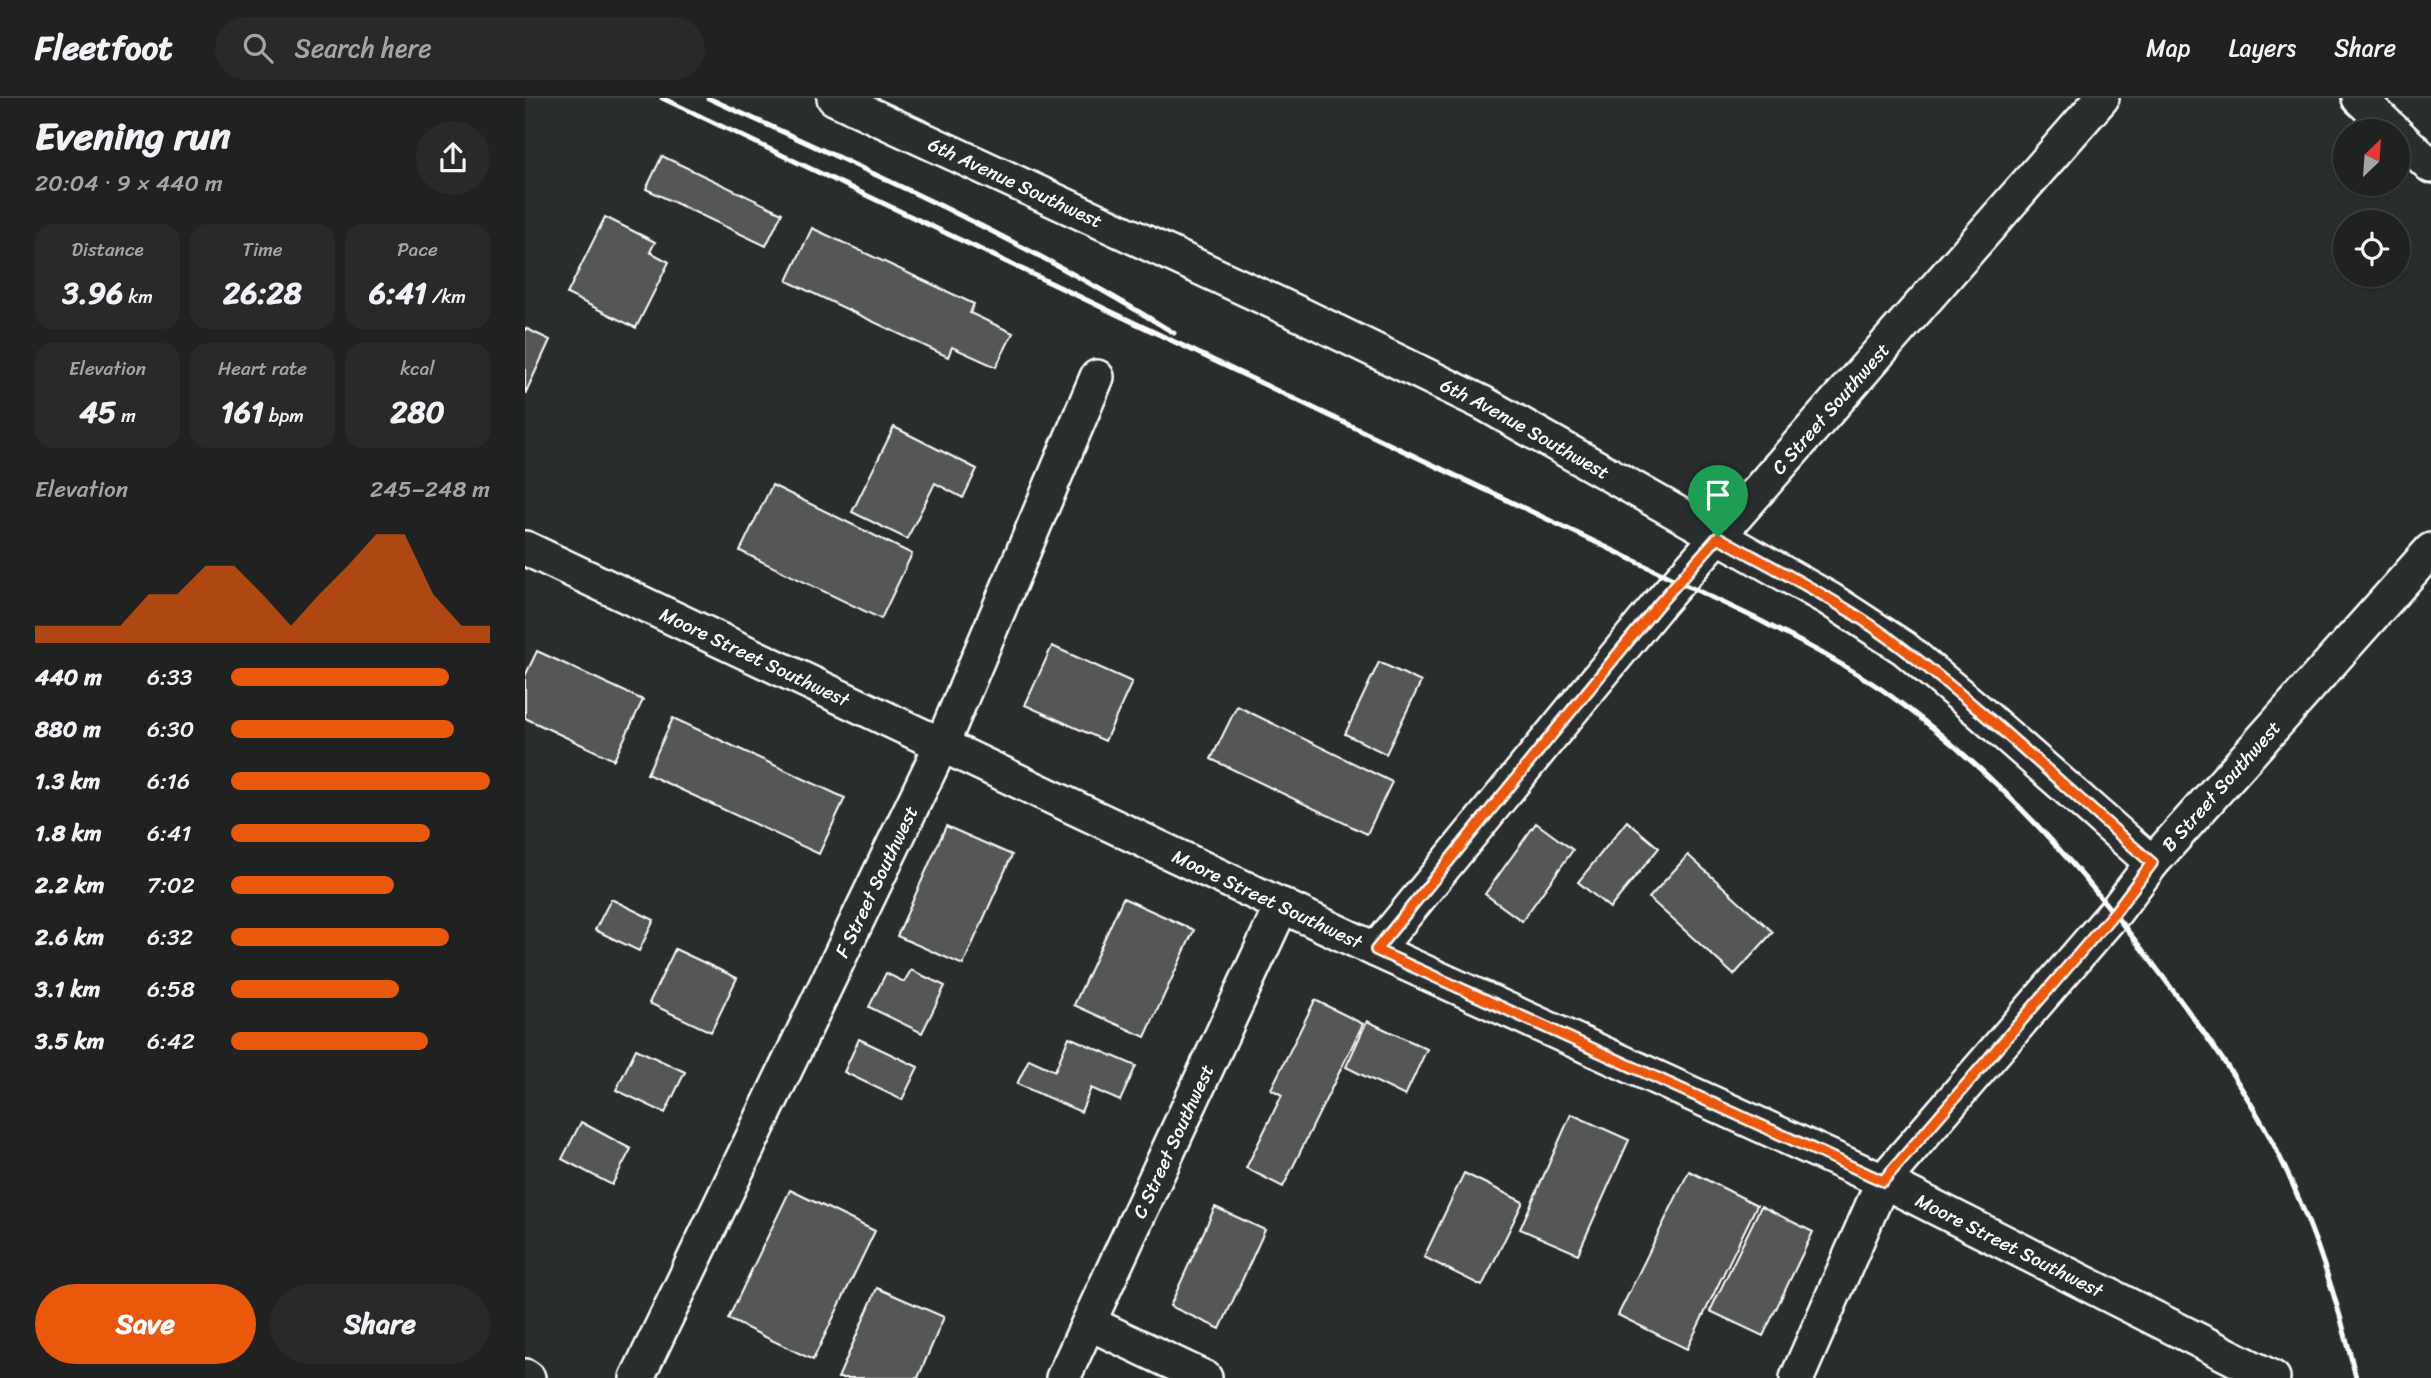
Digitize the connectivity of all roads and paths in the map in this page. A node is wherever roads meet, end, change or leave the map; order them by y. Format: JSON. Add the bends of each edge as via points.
{"nodes":[{"id":1,"x":834,"y":98,"type":"edge"},
{"id":2,"x":2102,"y":98,"type":"edge"},
{"id":3,"x":2359,"y":98,"type":"edge"},
{"id":4,"x":2381,"y":119,"type":"edge"},
{"id":5,"x":2410,"y":146,"type":"edge"},
{"id":6,"x":2431,"y":166,"type":"edge"},
{"id":7,"x":1097,"y":377,"type":"dead end"},
{"id":8,"x":1718,"y":537,"type":"junction"},
{"id":9,"x":525,"y":548,"type":"edge"},
{"id":10,"x":2431,"y":550,"type":"edge"},
{"id":11,"x":942,"y":744,"type":"junction"},
{"id":12,"x":2152,"y":863,"type":"junction"},
{"id":13,"x":1282,"y":905,"type":"junction"},
{"id":14,"x":1376,"y":950,"type":"junction"},
{"id":15,"x":1883,"y":1181,"type":"junction"},
{"id":16,"x":1089,"y":1323,"type":"junction"},
{"id":17,"x":637,"y":1378,"type":"edge"},
{"id":18,"x":1063,"y":1378,"type":"edge"},
{"id":19,"x":1205,"y":1378,"type":"edge"},
{"id":20,"x":1797,"y":1378,"type":"edge"},
{"id":21,"x":2273,"y":1378,"type":"edge"}],
"edges":[{"from":1,"to":8,"type":"street","name":"6th Avenue Southwest","via":[[1471,397]]},
{"from":2,"to":8,"type":"street","name":"C Street Southwest"},
{"from":3,"to":4,"type":"street"},
{"from":5,"to":6,"type":"street"},
{"from":7,"to":11,"type":"street","name":"F Street Southwest"},
{"from":8,"to":12,"type":"street","name":"6th Avenue Southwest","via":[[1829,599],[1904,649]]},
{"from":8,"to":14,"type":"street","name":"C Street Southwest"},
{"from":9,"to":11,"type":"street","name":"Moore Street Southwest"},
{"from":10,"to":12,"type":"street","name":"B Street Southwest"},
{"from":11,"to":13,"type":"street","name":"Moore Street Southwest"},
{"from":11,"to":17,"type":"street","name":"F Street Southwest"},
{"from":12,"to":15,"type":"street","name":"B Street Southwest"},
{"from":13,"to":14,"type":"street","name":"Moore Street Southwest"},
{"from":13,"to":16,"type":"street","name":"C Street Southwest"},
{"from":14,"to":15,"type":"street","name":"Moore Street Southwest"},
{"from":15,"to":20,"type":"street","name":"B Street Southwest"},
{"from":15,"to":21,"type":"street","name":"Moore Street Southwest"},
{"from":16,"to":18,"type":"street","name":"C Street Southwest"},
{"from":16,"to":19,"type":"street"}]}
